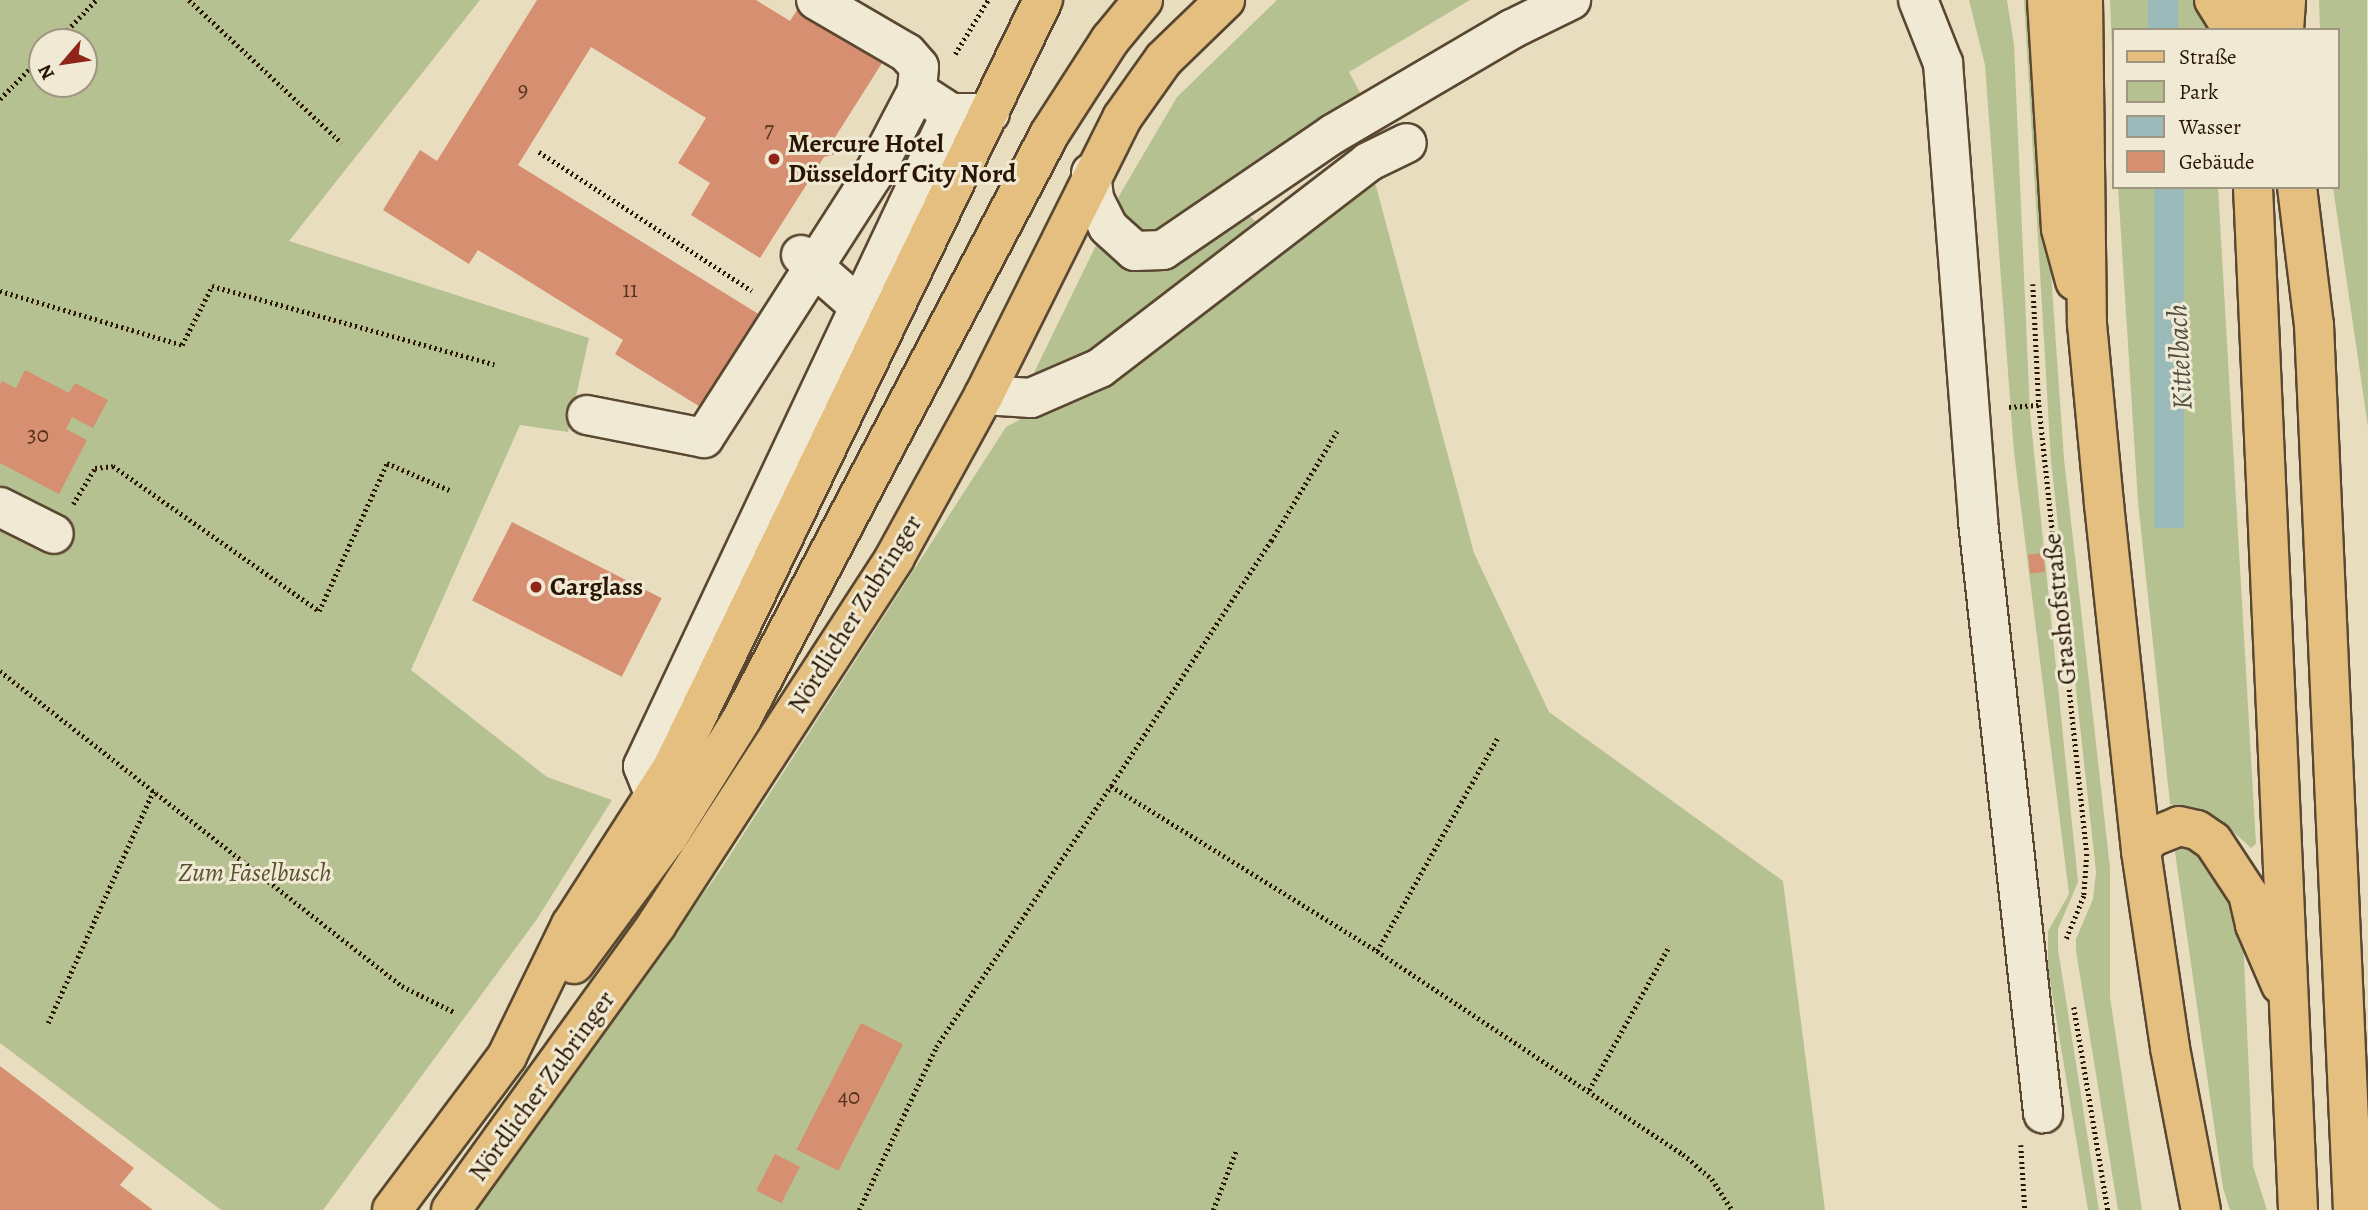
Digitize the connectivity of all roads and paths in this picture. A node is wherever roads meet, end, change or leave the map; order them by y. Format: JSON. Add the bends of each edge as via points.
{"nodes":[{"id":1,"x":96,"y":0,"type":"edge"},
{"id":2,"x":189,"y":0,"type":"edge"},
{"id":3,"x":816,"y":0,"type":"edge"},
{"id":4,"x":988,"y":0,"type":"edge"},
{"id":5,"x":1143,"y":0,"type":"edge"},
{"id":6,"x":1225,"y":0,"type":"edge"},
{"id":7,"x":1571,"y":0,"type":"edge"},
{"id":8,"x":1917,"y":0,"type":"edge"},
{"id":9,"x":2047,"y":0,"type":"edge"},
{"id":10,"x":2083,"y":0,"type":"edge"},
{"id":11,"x":2214,"y":0,"type":"edge"},
{"id":12,"x":2251,"y":0,"type":"edge"},
{"id":13,"x":2286,"y":0,"type":"edge"},
{"id":14,"x":1045,"y":3,"type":"edge"},
{"id":15,"x":69,"y":28,"type":"edge"},
{"id":16,"x":2232,"y":28,"type":"edge"},
{"id":17,"x":2251,"y":28,"type":"edge"},
{"id":18,"x":2284,"y":28,"type":"edge"},
{"id":19,"x":28,"y":70,"type":"edge"},
{"id":20,"x":0,"y":99,"type":"edge"},
{"id":21,"x":934,"y":102,"type":"junction"},
{"id":22,"x":990,"y":113,"type":"junction"},
{"id":23,"x":1401,"y":120,"type":"junction"},
{"id":24,"x":342,"y":143,"type":"dead end"},
{"id":25,"x":539,"y":152,"type":"dead end"},
{"id":26,"x":1091,"y":173,"type":"junction"},
{"id":27,"x":2297,"y":189,"type":"edge"},
{"id":28,"x":2255,"y":197,"type":"edge"},
{"id":29,"x":806,"y":260,"type":"junction"},
{"id":30,"x":2033,"y":282,"type":"dead end"},
{"id":31,"x":0,"y":291,"type":"edge"},
{"id":32,"x":862,"y":309,"type":"junction"},
{"id":33,"x":782,"y":311,"type":"junction"},
{"id":34,"x":2087,"y":324,"type":"junction"},
{"id":35,"x":494,"y":364,"type":"dead end"},
{"id":36,"x":984,"y":395,"type":"junction"},
{"id":37,"x":2039,"y":405,"type":"junction"},
{"id":38,"x":2019,"y":406,"type":"dead end"},
{"id":39,"x":587,"y":415,"type":"dead end"},
{"id":40,"x":1337,"y":431,"type":"dead end"},
{"id":41,"x":449,"y":490,"type":"dead end"},
{"id":42,"x":0,"y":507,"type":"edge"},
{"id":43,"x":54,"y":534,"type":"joint"},
{"id":44,"x":0,"y":671,"type":"edge"},
{"id":45,"x":1498,"y":737,"type":"dead end"},
{"id":46,"x":1111,"y":786,"type":"junction"},
{"id":47,"x":153,"y":791,"type":"junction"},
{"id":48,"x":655,"y":796,"type":"junction"},
{"id":49,"x":2141,"y":851,"type":"junction"},
{"id":50,"x":1669,"y":946,"type":"dead end"},
{"id":51,"x":2065,"y":946,"type":"dead end"},
{"id":52,"x":1377,"y":951,"type":"junction"},
{"id":53,"x":2289,"y":1003,"type":"junction"},
{"id":54,"x":2073,"y":1004,"type":"dead end"},
{"id":55,"x":456,"y":1013,"type":"dead end"},
{"id":56,"x":48,"y":1023,"type":"dead end"},
{"id":57,"x":507,"y":1056,"type":"junction"},
{"id":58,"x":1589,"y":1090,"type":"junction"},
{"id":59,"x":2032,"y":1123,"type":"joint"},
{"id":60,"x":1236,"y":1151,"type":"dead end"},
{"id":61,"x":392,"y":1210,"type":"edge"},
{"id":62,"x":451,"y":1210,"type":"edge"},
{"id":63,"x":859,"y":1210,"type":"edge"},
{"id":64,"x":1213,"y":1210,"type":"edge"},
{"id":65,"x":1732,"y":1210,"type":"edge"},
{"id":66,"x":2025,"y":1210,"type":"edge"},
{"id":67,"x":2108,"y":1210,"type":"edge"},
{"id":68,"x":2201,"y":1210,"type":"edge"},
{"id":69,"x":2298,"y":1210,"type":"edge"},
{"id":70,"x":2353,"y":1210,"type":"edge"}],
"edges":[{"from":1,"to":15,"type":"path"},
{"from":2,"to":24,"type":"path"},
{"from":3,"to":21,"type":"lane","via":[[907,53],[919,67]]},
{"from":4,"to":21,"type":"path","via":[[958,48]]},
{"from":5,"to":57,"type":"main road","via":[[1110,40],[1049,133],[741,720],[668,836]]},
{"from":6,"to":26,"type":"main road","name":"Nördlicher Zubringer","via":[[1164,59]]},
{"from":7,"to":23,"type":"lane"},
{"from":8,"to":59,"type":"lane","via":[[1943,63]]},
{"from":9,"to":34,"type":"main road","via":[[2061,229]]},
{"from":10,"to":34,"type":"main road","name":"Grashofstraße"},
{"from":11,"to":16,"type":"main road"},
{"from":12,"to":17,"type":"main road"},
{"from":13,"to":18,"type":"main road"},
{"from":14,"to":22,"type":"main road","name":"Nördlicher Zubringer"},
{"from":19,"to":20,"type":"path"},
{"from":21,"to":22,"type":"lane"},
{"from":21,"to":29,"type":"lane"},
{"from":21,"to":32,"type":"lane"},
{"from":22,"to":48,"type":"main road","name":"Nördlicher Zubringer","via":[[889,327]]},
{"from":23,"to":26,"type":"lane","via":[[1163,250],[1135,251],[1108,227],[1094,199]]},
{"from":23,"to":36,"type":"lane","via":[[1368,162],[1100,368],[1031,398]]},
{"from":25,"to":33,"type":"path"},
{"from":26,"to":36,"type":"main road","name":"Nördlicher Zubringer"},
{"from":27,"to":70,"type":"main road","via":[[2314,325]]},
{"from":28,"to":53,"type":"main road"},
{"from":29,"to":32,"type":"lane"},
{"from":29,"to":33,"type":"lane"},
{"from":30,"to":37,"type":"path","name":"Grashofstraße"},
{"from":31,"to":35,"type":"path","via":[[182,345],[212,286]]},
{"from":32,"to":48,"type":"lane","via":[[643,766]]},
{"from":33,"to":39,"type":"lane","via":[[704,438]]},
{"from":34,"to":49,"type":"main road","name":"Grashofstraße"},
{"from":36,"to":62,"type":"main road","name":"Nördlicher Zubringer","via":[[895,557],[657,924]]},
{"from":37,"to":38,"type":"path"},
{"from":37,"to":51,"type":"path","name":"Grashofstraße","via":[[2087,854],[2084,896]]},
{"from":40,"to":46,"type":"path"},
{"from":41,"to":43,"type":"path","via":[[387,463],[319,611],[113,466],[95,468]]},
{"from":42,"to":43,"type":"lane"},
{"from":44,"to":47,"type":"path"},
{"from":45,"to":52,"type":"path"},
{"from":46,"to":52,"type":"path"},
{"from":46,"to":63,"type":"path","via":[[936,1047]]},
{"from":47,"to":55,"type":"path","via":[[402,986]]},
{"from":47,"to":56,"type":"path"},
{"from":48,"to":57,"type":"main road","name":"Nördlicher Zubringer","via":[[571,925]]},
{"from":49,"to":53,"type":"main road","via":[[2150,838],[2179,826],[2197,830],[2213,841],[2248,894],[2255,925]]},
{"from":49,"to":68,"type":"main road","name":"Grashofstraße","via":[[2170,1048]]},
{"from":50,"to":58,"type":"path"},
{"from":52,"to":58,"type":"path"},
{"from":53,"to":69,"type":"main road"},
{"from":54,"to":67,"type":"path"},
{"from":57,"to":61,"type":"main road","name":"Nördlicher Zubringer"},
{"from":58,"to":65,"type":"path","via":[[1683,1154],[1712,1179]]},
{"from":59,"to":66,"type":"path"},
{"from":60,"to":64,"type":"path"}]}
